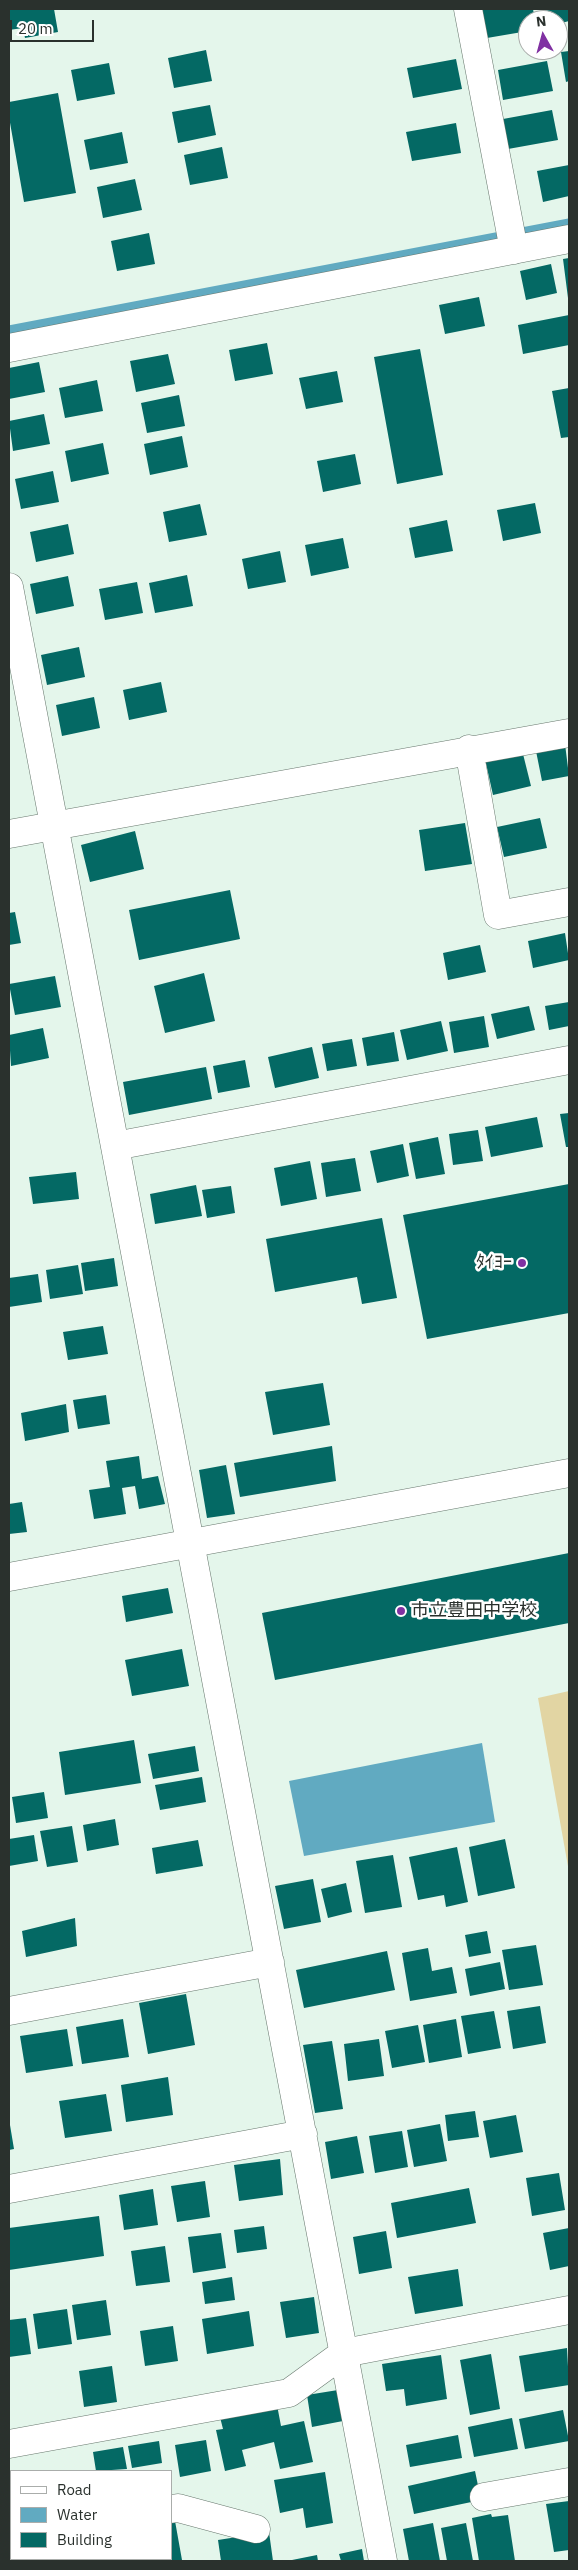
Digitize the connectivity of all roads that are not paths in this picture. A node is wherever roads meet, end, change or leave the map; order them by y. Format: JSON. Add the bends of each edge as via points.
{"nodes":[{"id":1,"x":468,"y":9,"type":"edge"},
{"id":2,"x":569,"y":239,"type":"edge"},
{"id":3,"x":514,"y":250,"type":"junction"},
{"id":4,"x":9,"y":348,"type":"edge"},
{"id":5,"x":9,"y":586,"type":"edge"},
{"id":6,"x":569,"y":733,"type":"edge"},
{"id":7,"x":469,"y":749,"type":"junction"},
{"id":8,"x":53,"y":826,"type":"junction"},
{"id":9,"x":9,"y":834,"type":"edge"},
{"id":10,"x":569,"y":902,"type":"edge"},
{"id":11,"x":569,"y":1060,"type":"edge"},
{"id":12,"x":115,"y":1146,"type":"junction"},
{"id":13,"x":569,"y":1473,"type":"edge"},
{"id":14,"x":191,"y":1543,"type":"junction"},
{"id":15,"x":9,"y":1577,"type":"edge"},
{"id":16,"x":270,"y":1962,"type":"junction"},
{"id":17,"x":9,"y":2011,"type":"edge"},
{"id":18,"x":303,"y":2134,"type":"junction"},
{"id":19,"x":9,"y":2189,"type":"edge"},
{"id":20,"x":569,"y":2310,"type":"edge"},
{"id":21,"x":344,"y":2353,"type":"junction"},
{"id":22,"x":9,"y":2444,"type":"edge"},
{"id":23,"x":569,"y":2482,"type":"edge"},
{"id":24,"x":484,"y":2497,"type":"dead end"},
{"id":25,"x":172,"y":2509,"type":"edge"},
{"id":26,"x":256,"y":2529,"type":"dead end"},
{"id":27,"x":383,"y":2561,"type":"edge"}],
"edges":[{"from":1,"to":3,"type":"street"},
{"from":2,"to":3,"type":"street"},
{"from":3,"to":4,"type":"street"},
{"from":5,"to":8,"type":"street"},
{"from":6,"to":7,"type":"street"},
{"from":7,"to":8,"type":"street"},
{"from":7,"to":10,"type":"street","via":[[498,915]]},
{"from":8,"to":9,"type":"street"},
{"from":8,"to":12,"type":"street"},
{"from":11,"to":12,"type":"street"},
{"from":12,"to":14,"type":"street"},
{"from":13,"to":14,"type":"street"},
{"from":14,"to":15,"type":"street"},
{"from":14,"to":16,"type":"street"},
{"from":16,"to":17,"type":"street"},
{"from":16,"to":18,"type":"street"},
{"from":18,"to":19,"type":"street"},
{"from":18,"to":21,"type":"street"},
{"from":20,"to":21,"type":"street"},
{"from":21,"to":22,"type":"street","via":[[289,2393]]},
{"from":21,"to":27,"type":"street"},
{"from":23,"to":24,"type":"street"},
{"from":25,"to":26,"type":"street"}]}
